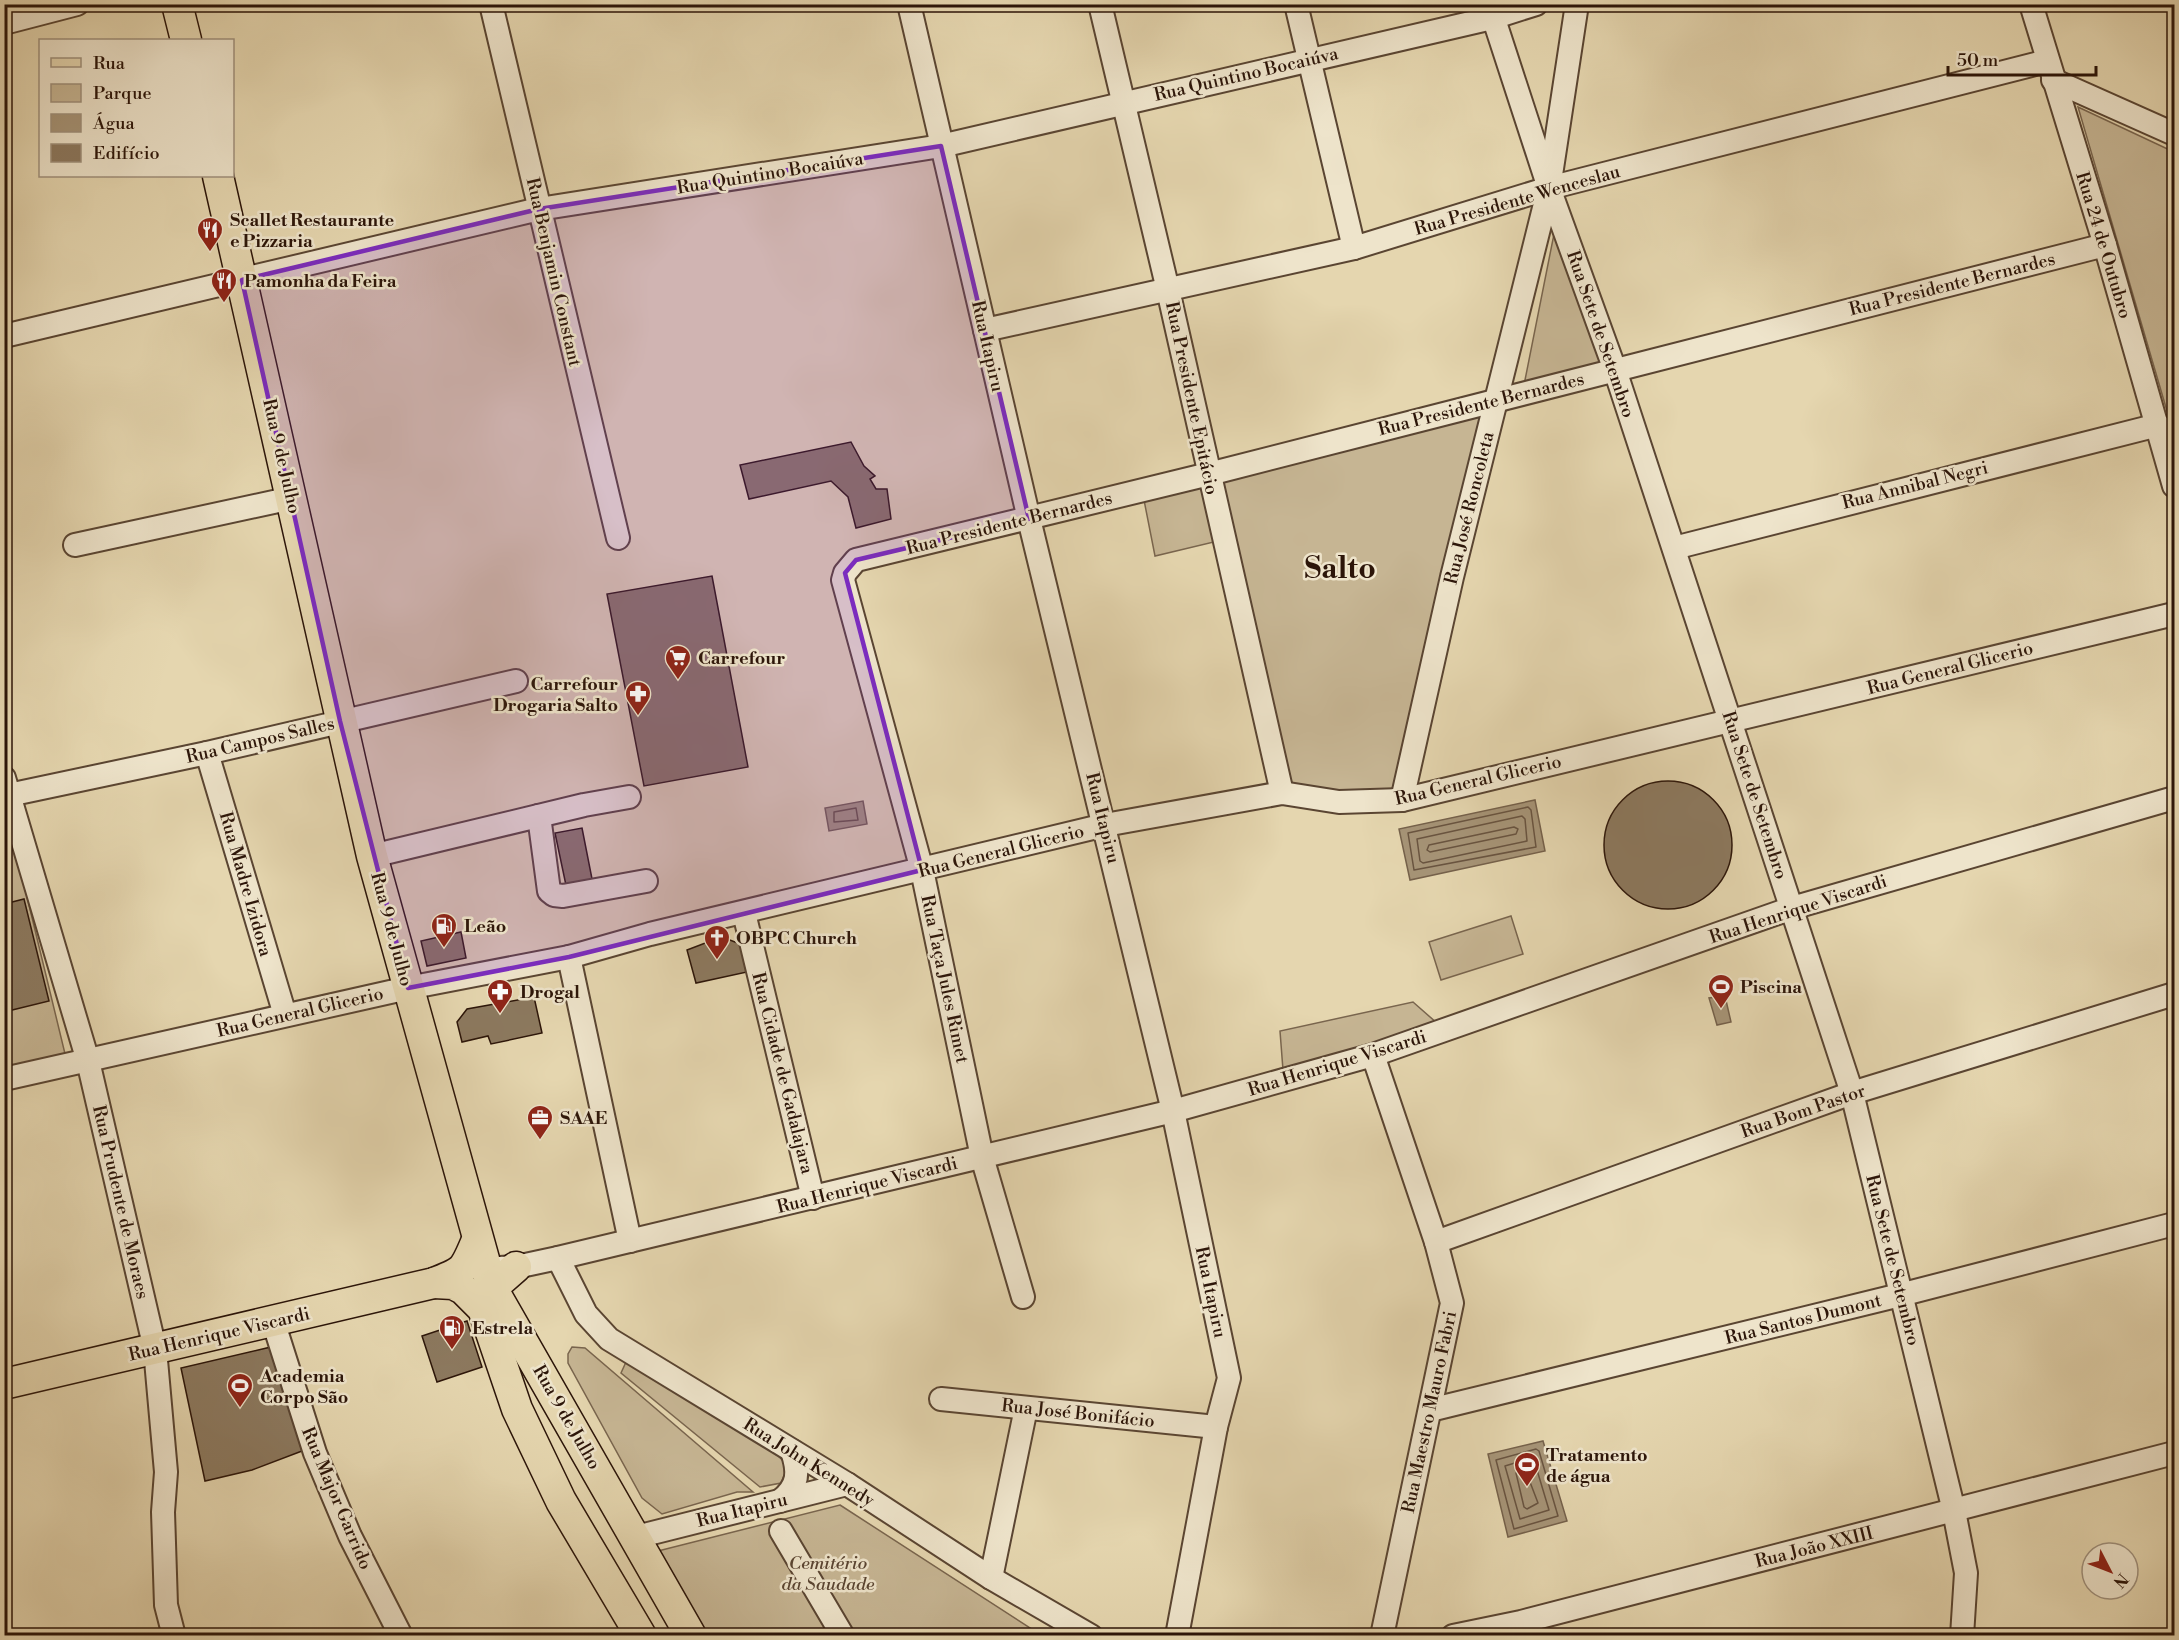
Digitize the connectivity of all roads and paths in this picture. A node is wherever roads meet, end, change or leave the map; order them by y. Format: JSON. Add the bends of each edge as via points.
{"nodes":[{"id":1,"x":77,"y":4,"type":"edge"},
{"id":2,"x":177,"y":4,"type":"edge"},
{"id":3,"x":491,"y":4,"type":"edge"},
{"id":4,"x":909,"y":4,"type":"edge"},
{"id":5,"x":1100,"y":4,"type":"edge"},
{"id":6,"x":1296,"y":4,"type":"edge"},
{"id":7,"x":1536,"y":4,"type":"edge"},
{"id":8,"x":1577,"y":4,"type":"edge"},
{"id":9,"x":2031,"y":4,"type":"edge"},
{"id":10,"x":1491,"y":11,"type":"edge"},
{"id":11,"x":4,"y":23,"type":"edge"},
{"id":12,"x":186,"y":39,"type":"edge"},
{"id":13,"x":1311,"y":60,"type":"junction"},
{"id":14,"x":2050,"y":70,"type":"junction"},
{"id":15,"x":1125,"y":102,"type":"junction"},
{"id":16,"x":2175,"y":134,"type":"edge"},
{"id":17,"x":941,"y":146,"type":"junction"},
{"id":18,"x":218,"y":177,"type":"edge"},
{"id":19,"x":1550,"y":188,"type":"junction"},
{"id":20,"x":539,"y":209,"type":"junction"},
{"id":21,"x":2105,"y":245,"type":"junction"},
{"id":22,"x":1354,"y":248,"type":"junction"},
{"id":23,"x":242,"y":280,"type":"junction"},
{"id":24,"x":1168,"y":290,"type":"junction"},
{"id":25,"x":985,"y":330,"type":"junction"},
{"id":26,"x":4,"y":336,"type":"edge"},
{"id":27,"x":1615,"y":370,"type":"junction"},
{"id":28,"x":1496,"y":400,"type":"junction"},
{"id":29,"x":2158,"y":425,"type":"junction"},
{"id":30,"x":1209,"y":474,"type":"junction"},
{"id":31,"x":2175,"y":486,"type":"edge"},
{"id":32,"x":292,"y":498,"type":"junction"},
{"id":33,"x":1029,"y":519,"type":"junction"},
{"id":34,"x":618,"y":538,"type":"dead end"},
{"id":35,"x":75,"y":545,"type":"dead end"},
{"id":36,"x":1674,"y":548,"type":"junction"},
{"id":37,"x":856,"y":560,"type":"joint"},
{"id":38,"x":2175,"y":614,"type":"edge"},
{"id":39,"x":516,"y":681,"type":"dead end"},
{"id":40,"x":340,"y":721,"type":"junction"},
{"id":41,"x":1731,"y":721,"type":"junction"},
{"id":42,"x":207,"y":753,"type":"junction"},
{"id":43,"x":6,"y":789,"type":"edge"},
{"id":44,"x":1282,"y":793,"type":"junction"},
{"id":45,"x":629,"y":797,"type":"dead end"},
{"id":46,"x":2175,"y":798,"type":"edge"},
{"id":47,"x":1402,"y":800,"type":"junction"},
{"id":48,"x":539,"y":816,"type":"junction"},
{"id":49,"x":1105,"y":825,"type":"junction"},
{"id":50,"x":372,"y":856,"type":"junction"},
{"id":51,"x":922,"y":870,"type":"junction"},
{"id":52,"x":646,"y":881,"type":"dead end"},
{"id":53,"x":1792,"y":908,"type":"junction"},
{"id":54,"x":744,"y":913,"type":"junction"},
{"id":55,"x":569,"y":957,"type":"junction"},
{"id":56,"x":408,"y":988,"type":"junction"},
{"id":57,"x":2175,"y":994,"type":"edge"},
{"id":58,"x":285,"y":1015,"type":"junction"},
{"id":59,"x":1373,"y":1055,"type":"junction"},
{"id":60,"x":88,"y":1061,"type":"junction"},
{"id":61,"x":5,"y":1075,"type":"edge"},
{"id":62,"x":1852,"y":1093,"type":"junction"},
{"id":63,"x":1173,"y":1111,"type":"junction"},
{"id":64,"x":982,"y":1157,"type":"junction"},
{"id":65,"x":813,"y":1198,"type":"junction"},
{"id":66,"x":2175,"y":1224,"type":"edge"},
{"id":67,"x":630,"y":1241,"type":"junction"},
{"id":68,"x":1436,"y":1242,"type":"junction"},
{"id":69,"x":558,"y":1258,"type":"junction"},
{"id":70,"x":516,"y":1267,"type":"joint"},
{"id":71,"x":484,"y":1275,"type":"junction"},
{"id":72,"x":434,"y":1283,"type":"junction"},
{"id":73,"x":1900,"y":1295,"type":"junction"},
{"id":74,"x":1023,"y":1297,"type":"dead end"},
{"id":75,"x":273,"y":1321,"type":"junction"},
{"id":76,"x":155,"y":1349,"type":"junction"},
{"id":77,"x":4,"y":1384,"type":"edge"},
{"id":78,"x":941,"y":1399,"type":"dead end"},
{"id":79,"x":1026,"y":1408,"type":"junction"},
{"id":80,"x":517,"y":1409,"type":"junction"},
{"id":81,"x":1430,"y":1410,"type":"junction"},
{"id":82,"x":1216,"y":1427,"type":"junction"},
{"id":83,"x":792,"y":1451,"type":"junction"},
{"id":84,"x":2175,"y":1453,"type":"edge"},
{"id":85,"x":847,"y":1484,"type":"junction"},
{"id":86,"x":780,"y":1501,"type":"junction"},
{"id":87,"x":1954,"y":1511,"type":"junction"},
{"id":88,"x":781,"y":1531,"type":"dead end"},
{"id":89,"x":636,"y":1537,"type":"junction"},
{"id":90,"x":991,"y":1578,"type":"junction"},
{"id":91,"x":1521,"y":1622,"type":"junction"},
{"id":92,"x":174,"y":1635,"type":"edge"},
{"id":93,"x":401,"y":1635,"type":"edge"},
{"id":94,"x":641,"y":1635,"type":"edge"},
{"id":95,"x":691,"y":1635,"type":"edge"},
{"id":96,"x":843,"y":1635,"type":"edge"},
{"id":97,"x":1091,"y":1635,"type":"edge"},
{"id":98,"x":1177,"y":1635,"type":"edge"},
{"id":99,"x":1382,"y":1635,"type":"edge"},
{"id":100,"x":1453,"y":1635,"type":"edge"},
{"id":101,"x":1544,"y":1635,"type":"edge"},
{"id":102,"x":1962,"y":1635,"type":"edge"}],
"edges":[{"from":1,"to":11,"type":"street"},
{"from":2,"to":12,"type":"main road"},
{"from":3,"to":20,"type":"street","name":"Rua Benjamin Constant"},
{"from":4,"to":17,"type":"street","name":"Rua Itapiru"},
{"from":5,"to":15,"type":"street","name":"Rua Presidente Epitácio"},
{"from":6,"to":13,"type":"street"},
{"from":7,"to":10,"type":"street","name":"Rua Quintino Bocaiúva"},
{"from":8,"to":19,"type":"street","name":"Rua José Roncoleta"},
{"from":9,"to":14,"type":"street","name":"Rua 24 de Outubro"},
{"from":10,"to":13,"type":"street","name":"Rua Quintino Bocaiúva"},
{"from":10,"to":19,"type":"street","name":"Rua Sete de Setembro"},
{"from":13,"to":15,"type":"street","name":"Rua Quintino Bocaiúva"},
{"from":13,"to":22,"type":"street"},
{"from":14,"to":16,"type":"street"},
{"from":14,"to":19,"type":"street","name":"Rua Presidente Wenceslau"},
{"from":14,"to":21,"type":"street","name":"Rua 24 de Outubro"},
{"from":15,"to":17,"type":"street","name":"Rua Quintino Bocaiúva"},
{"from":15,"to":24,"type":"street","name":"Rua Presidente Epitácio"},
{"from":17,"to":20,"type":"street","name":"Rua Quintino Bocaiúva"},
{"from":17,"to":25,"type":"street","name":"Rua Itapiru"},
{"from":18,"to":23,"type":"main road","name":"Rua 9 de Julho"},
{"from":19,"to":22,"type":"street","name":"Rua Presidente Wenceslau"},
{"from":19,"to":27,"type":"street","name":"Rua Sete de Setembro"},
{"from":19,"to":28,"type":"street","name":"Rua José Roncoleta"},
{"from":20,"to":23,"type":"street","name":"Rua Quintino Bocaiúva"},
{"from":20,"to":34,"type":"street","name":"Rua Benjamin Constant"},
{"from":21,"to":27,"type":"street","name":"Rua Presidente Bernardes"},
{"from":21,"to":29,"type":"street","name":"Rua 24 de Outubro"},
{"from":22,"to":24,"type":"street","name":"Rua Presidente Wenceslau"},
{"from":23,"to":26,"type":"street","name":"Rua Quintino Bocaiúva"},
{"from":23,"to":32,"type":"main road","name":"Rua 9 de Julho"},
{"from":24,"to":25,"type":"street","name":"Rua Presidente Wenceslau"},
{"from":24,"to":30,"type":"street","name":"Rua Presidente Epitácio"},
{"from":25,"to":33,"type":"street","name":"Rua Itapiru"},
{"from":27,"to":28,"type":"street","name":"Rua Presidente Bernardes"},
{"from":27,"to":36,"type":"street","name":"Rua Sete de Setembro"},
{"from":28,"to":30,"type":"street","name":"Rua Presidente Bernardes"},
{"from":28,"to":47,"type":"street","name":"Rua José Roncoleta"},
{"from":29,"to":31,"type":"street","name":"Rua 24 de Outubro"},
{"from":29,"to":36,"type":"street","name":"Rua Annibal Negri"},
{"from":30,"to":33,"type":"street","name":"Rua Presidente Bernardes"},
{"from":30,"to":44,"type":"street","name":"Rua Presidente Epitácio"},
{"from":32,"to":35,"type":"street"},
{"from":32,"to":40,"type":"main road","name":"Rua 9 de Julho"},
{"from":33,"to":37,"type":"street","name":"Rua Presidente Bernardes"},
{"from":33,"to":49,"type":"street","name":"Rua Itapiru"},
{"from":36,"to":41,"type":"street","name":"Rua Sete de Setembro"},
{"from":37,"to":51,"type":"street","name":"Rua Taça Jules Rimet","via":[[843,580]]},
{"from":38,"to":41,"type":"street","name":"Rua General Glicerio"},
{"from":39,"to":40,"type":"street","name":"Rua Campos Salles"},
{"from":40,"to":42,"type":"street","name":"Rua Campos Salles"},
{"from":40,"to":50,"type":"main road","name":"Rua 9 de Julho"},
{"from":41,"to":47,"type":"street","name":"Rua General Glicerio"},
{"from":41,"to":53,"type":"street","name":"Rua Sete de Setembro"},
{"from":42,"to":43,"type":"street","name":"Rua Campos Salles"},
{"from":42,"to":58,"type":"street","name":"Rua Madre Izidora"},
{"from":43,"to":60,"type":"street","name":"Rua Prudente de Moraes"},
{"from":44,"to":47,"type":"street","name":"Rua General Glicerio","via":[[1339,802]]},
{"from":44,"to":49,"type":"street","name":"Rua General Glicerio"},
{"from":45,"to":48,"type":"street"},
{"from":46,"to":53,"type":"street","name":"Rua Henrique Viscardi"},
{"from":48,"to":50,"type":"street"},
{"from":48,"to":52,"type":"street","via":[[549,891],[554,895]]},
{"from":49,"to":51,"type":"street","name":"Rua General Glicerio"},
{"from":49,"to":63,"type":"street","name":"Rua Itapiru"},
{"from":50,"to":56,"type":"main road","name":"Rua 9 de Julho"},
{"from":51,"to":54,"type":"street","name":"Rua General Glicerio"},
{"from":51,"to":64,"type":"street","name":"Rua Taça Jules Rimet"},
{"from":53,"to":59,"type":"street","name":"Rua Henrique Viscardi"},
{"from":53,"to":62,"type":"street","name":"Rua Sete de Setembro"},
{"from":54,"to":55,"type":"street","name":"Rua General Glicerio"},
{"from":54,"to":65,"type":"street","name":"Rua Cidade de Gadalajara"},
{"from":55,"to":56,"type":"street","name":"Rua General Glicerio"},
{"from":55,"to":67,"type":"street"},
{"from":56,"to":58,"type":"street","name":"Rua General Glicerio"},
{"from":56,"to":71,"type":"main road","name":"Rua 9 de Julho"},
{"from":57,"to":62,"type":"street","name":"Rua Bom Pastor"},
{"from":58,"to":60,"type":"street","name":"Rua General Glicerio"},
{"from":59,"to":63,"type":"street","name":"Rua Henrique Viscardi"},
{"from":59,"to":68,"type":"street","name":"Rua Maestro Mauro Fabri"},
{"from":60,"to":61,"type":"street","name":"Rua General Glicerio"},
{"from":60,"to":76,"type":"street","name":"Rua Prudente de Moraes"},
{"from":62,"to":68,"type":"street","name":"Rua Bom Pastor"},
{"from":62,"to":73,"type":"street","name":"Rua Sete de Setembro"},
{"from":63,"to":64,"type":"street","name":"Rua Henrique Viscardi"},
{"from":63,"to":82,"type":"street","name":"Rua Itapiru","via":[[1229,1378]]},
{"from":64,"to":65,"type":"street","name":"Rua Henrique Viscardi"},
{"from":64,"to":74,"type":"street","name":"Rua Taça Jules Rimet"},
{"from":65,"to":67,"type":"street","name":"Rua Henrique Viscardi"},
{"from":66,"to":73,"type":"street","name":"Rua Santos Dumont"},
{"from":67,"to":69,"type":"street","name":"Rua Henrique Viscardi"},
{"from":68,"to":81,"type":"street","name":"Rua Maestro Mauro Fabri","via":[[1452,1303]]},
{"from":69,"to":70,"type":"street","name":"Rua Henrique Viscardi"},
{"from":69,"to":83,"type":"street","name":"Rua John Kennedy","via":[[586,1314],[609,1339]]},
{"from":70,"to":71,"type":"main road"},
{"from":71,"to":72,"type":"main road","via":[[461,1272]]},
{"from":71,"to":72,"type":"main road","name":"Rua 9 de Julho","via":[[463,1289]]},
{"from":71,"to":80,"type":"main road","name":"Rua 9 de Julho"},
{"from":71,"to":89,"type":"main road","name":"Rua 9 de Julho"},
{"from":72,"to":75,"type":"main road","name":"Rua Henrique Viscardi"},
{"from":73,"to":81,"type":"street","name":"Rua Santos Dumont"},
{"from":73,"to":87,"type":"street","name":"Rua Sete de Setembro"},
{"from":75,"to":76,"type":"main road","name":"Rua Henrique Viscardi"},
{"from":75,"to":93,"type":"street","name":"Rua Major Garrido","via":[[315,1453],[350,1536]]},
{"from":76,"to":77,"type":"main road","name":"Rua Henrique Viscardi"},
{"from":76,"to":92,"type":"street","name":"Rua Prudente de Moraes","via":[[166,1472],[166,1605]]},
{"from":78,"to":79,"type":"street","name":"Rua José Bonifácio"},
{"from":79,"to":82,"type":"street","name":"Rua José Bonifácio"},
{"from":79,"to":90,"type":"street"},
{"from":80,"to":89,"type":"main road","via":[[549,1436],[594,1522],[605,1533],[618,1538]]},
{"from":80,"to":94,"type":"main road","name":"Rua 9 de Julho","via":[[561,1501]]},
{"from":81,"to":99,"type":"street","name":"Rua Maestro Mauro Fabri"},
{"from":82,"to":98,"type":"street","name":"Rua Itapiru"},
{"from":83,"to":85,"type":"street","name":"Rua John Kennedy"},
{"from":83,"to":86,"type":"street","via":[[798,1469],[796,1483]]},
{"from":84,"to":87,"type":"street","name":"Rua João XXIII"},
{"from":85,"to":86,"type":"street","name":"Rua Itapiru"},
{"from":85,"to":90,"type":"street","name":"Rua John Kennedy"},
{"from":86,"to":89,"type":"street","name":"Rua Itapiru"},
{"from":87,"to":91,"type":"street","name":"Rua João XXIII"},
{"from":87,"to":102,"type":"street","name":"Rua Sete de Setembro","via":[[1966,1573]]},
{"from":88,"to":96,"type":"street"},
{"from":89,"to":95,"type":"main road","name":"Rua 9 de Julho"},
{"from":90,"to":97,"type":"street","name":"Rua John Kennedy"},
{"from":91,"to":100,"type":"street","name":"Rua João XXIII"},
{"from":91,"to":101,"type":"street"}]}
